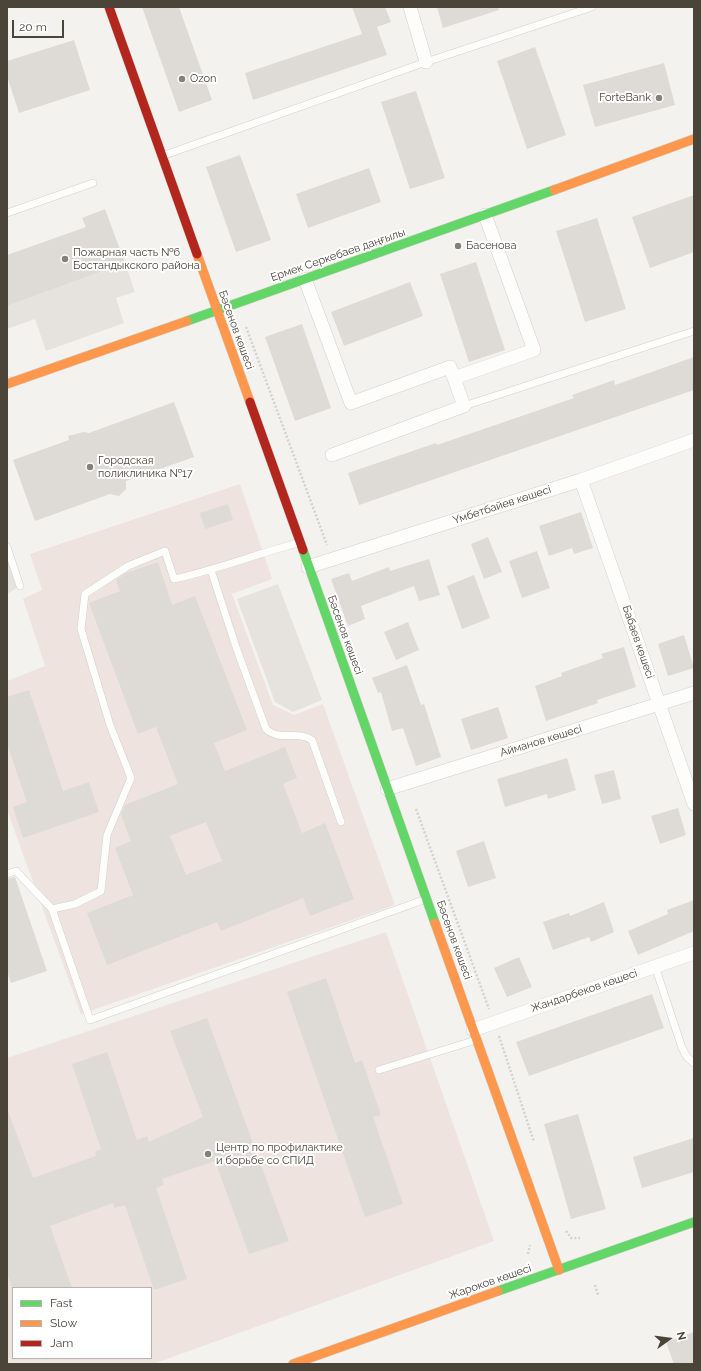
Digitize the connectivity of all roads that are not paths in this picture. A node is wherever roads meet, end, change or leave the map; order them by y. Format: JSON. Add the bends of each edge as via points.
{"nodes":[{"id":1,"x":109,"y":7,"type":"edge"},
{"id":2,"x":410,"y":7,"type":"edge"},
{"id":3,"x":592,"y":7,"type":"edge"},
{"id":4,"x":426,"y":62,"type":"junction"},
{"id":5,"x":694,"y":139,"type":"edge"},
{"id":6,"x":162,"y":156,"type":"junction"},
{"id":7,"x":92,"y":183,"type":"dead end"},
{"id":8,"x":7,"y":213,"type":"edge"},
{"id":9,"x":485,"y":215,"type":"junction"},
{"id":10,"x":305,"y":279,"type":"junction"},
{"id":11,"x":217,"y":310,"type":"junction"},
{"id":12,"x":694,"y":331,"type":"edge"},
{"id":13,"x":454,"y":378,"type":"junction"},
{"id":14,"x":7,"y":384,"type":"edge"},
{"id":15,"x":464,"y":406,"type":"junction"},
{"id":16,"x":694,"y":440,"type":"edge"},
{"id":17,"x":332,"y":455,"type":"dead end"},
{"id":18,"x":581,"y":480,"type":"junction"},
{"id":19,"x":300,"y":543,"type":"junction"},
{"id":20,"x":7,"y":547,"type":"edge"},
{"id":21,"x":308,"y":566,"type":"junction"},
{"id":22,"x":211,"y":570,"type":"junction"},
{"id":23,"x":20,"y":586,"type":"dead end"},
{"id":24,"x":694,"y":693,"type":"edge"},
{"id":25,"x":659,"y":704,"type":"junction"},
{"id":26,"x":387,"y":789,"type":"junction"},
{"id":27,"x":694,"y":804,"type":"edge"},
{"id":28,"x":341,"y":822,"type":"dead end"},
{"id":29,"x":7,"y":874,"type":"edge"},
{"id":30,"x":426,"y":899,"type":"junction"},
{"id":31,"x":52,"y":909,"type":"junction"},
{"id":32,"x":694,"y":952,"type":"edge"},
{"id":33,"x":655,"y":966,"type":"junction"},
{"id":34,"x":475,"y":1035,"type":"junction"},
{"id":35,"x":694,"y":1063,"type":"edge"},
{"id":36,"x":379,"y":1070,"type":"dead end"},
{"id":37,"x":694,"y":1222,"type":"edge"},
{"id":38,"x":558,"y":1270,"type":"junction"},
{"id":39,"x":293,"y":1364,"type":"edge"}],
"edges":[{"from":1,"to":6,"type":"street","name":"Бәсенов көшесі"},
{"from":2,"to":4,"type":"street"},
{"from":3,"to":4,"type":"lane"},
{"from":4,"to":6,"type":"lane"},
{"from":5,"to":9,"type":"street","name":"Ермек Серкебаев даңғылы"},
{"from":6,"to":11,"type":"street","name":"Бәсенов көшесі"},
{"from":7,"to":8,"type":"lane"},
{"from":9,"to":10,"type":"street","name":"Ермек Серкебаев даңғылы"},
{"from":9,"to":13,"type":"street","via":[[534,350]]},
{"from":10,"to":11,"type":"street","name":"Ермек Серкебаев даңғылы"},
{"from":10,"to":13,"type":"street","via":[[351,403],[450,367]]},
{"from":11,"to":14,"type":"street","name":"Ермек Серкебаев даңғылы"},
{"from":11,"to":19,"type":"street","name":"Бәсенов көшесі"},
{"from":12,"to":15,"type":"lane"},
{"from":13,"to":15,"type":"street"},
{"from":15,"to":17,"type":"street"},
{"from":16,"to":18,"type":"street","name":"Үмбетбайев көшесі"},
{"from":18,"to":21,"type":"street","name":"Үмбетбайев көшесі"},
{"from":18,"to":25,"type":"street","name":"Бабаев көшесі"},
{"from":19,"to":21,"type":"street","name":"Бәсенов көшесі"},
{"from":19,"to":22,"type":"lane"},
{"from":20,"to":23,"type":"lane"},
{"from":21,"to":26,"type":"street","name":"Бәсенов көшесі"},
{"from":22,"to":28,"type":"lane","via":[[266,729],[280,736],[306,736],[312,740]]},
{"from":22,"to":31,"type":"lane","via":[[174,580],[165,551],[128,566],[85,594],[81,629],[110,725],[131,778],[107,835],[101,891],[75,904]]},
{"from":24,"to":25,"type":"street","name":"Айманов көшесі"},
{"from":25,"to":26,"type":"street","name":"Айманов көшесі"},
{"from":25,"to":27,"type":"street","name":"Бабаев көшесі"},
{"from":26,"to":30,"type":"street","name":"Бәсенов көшесі"},
{"from":29,"to":31,"type":"lane","via":[[16,871]]},
{"from":30,"to":31,"type":"lane","via":[[90,1020]]},
{"from":30,"to":34,"type":"street","name":"Бәсенов көшесі"},
{"from":32,"to":33,"type":"street","name":"Жандарбеков көшесі"},
{"from":33,"to":34,"type":"street","name":"Жандарбеков көшесі","via":[[494,1023]]},
{"from":33,"to":35,"type":"lane","via":[[682,1048]]},
{"from":34,"to":36,"type":"lane"},
{"from":34,"to":38,"type":"street","name":"Бәсенов көшесі"},
{"from":37,"to":38,"type":"street","name":"Жароков көшесі"},
{"from":38,"to":39,"type":"street","name":"Жароков көшесі"}]}
